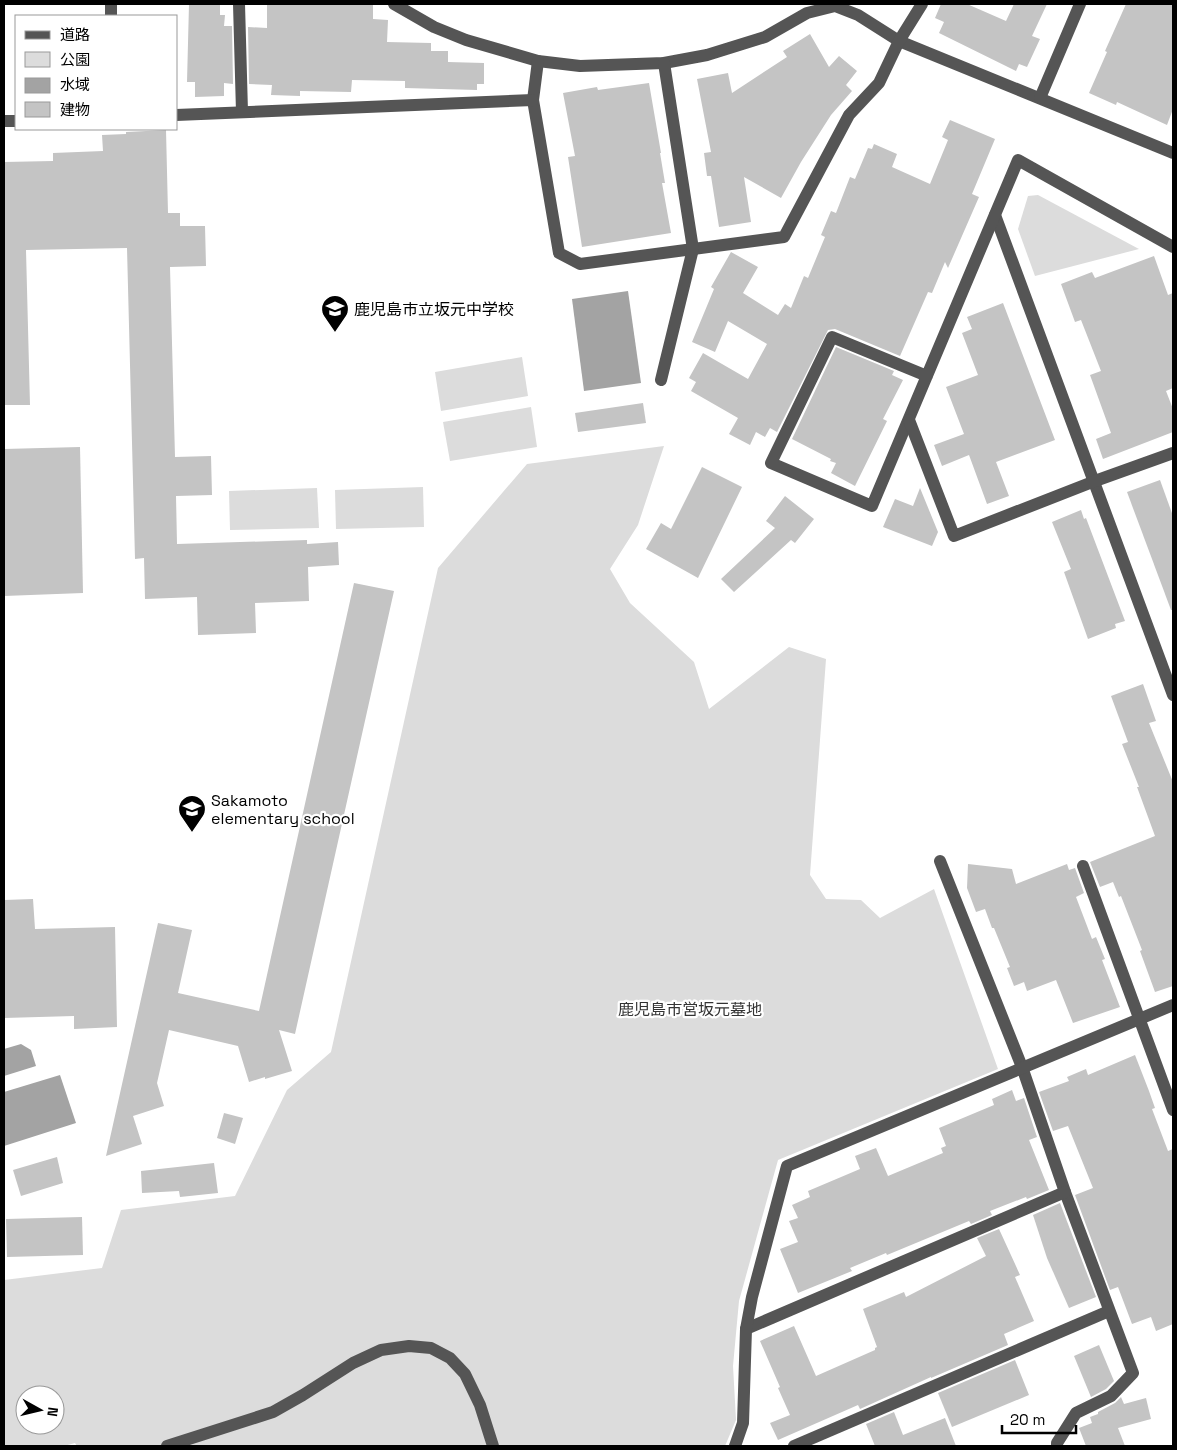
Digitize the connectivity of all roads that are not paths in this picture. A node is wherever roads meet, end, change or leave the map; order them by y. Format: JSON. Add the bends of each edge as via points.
{"nodes":[{"id":1,"x":239,"y":4,"type":"edge"},
{"id":2,"x":394,"y":4,"type":"edge"},
{"id":3,"x":922,"y":4,"type":"edge"},
{"id":4,"x":1080,"y":4,"type":"edge"},
{"id":5,"x":899,"y":41,"type":"junction"},
{"id":6,"x":538,"y":61,"type":"junction"},
{"id":7,"x":664,"y":64,"type":"junction"},
{"id":8,"x":1040,"y":98,"type":"junction"},
{"id":9,"x":534,"y":100,"type":"junction"},
{"id":10,"x":242,"y":112,"type":"junction"},
{"id":11,"x":178,"y":114,"type":"edge"},
{"id":12,"x":1173,"y":153,"type":"edge"},
{"id":13,"x":995,"y":214,"type":"junction"},
{"id":14,"x":1173,"y":247,"type":"edge"},
{"id":15,"x":693,"y":249,"type":"junction"},
{"id":16,"x":927,"y":376,"type":"junction"},
{"id":17,"x":661,"y":380,"type":"dead end"},
{"id":18,"x":909,"y":420,"type":"junction"},
{"id":19,"x":1173,"y":453,"type":"edge"},
{"id":20,"x":1095,"y":481,"type":"junction"},
{"id":21,"x":1173,"y":695,"type":"edge"},
{"id":22,"x":940,"y":861,"type":"dead end"},
{"id":23,"x":1084,"y":866,"type":"dead end"},
{"id":24,"x":1173,"y":1004,"type":"edge"},
{"id":25,"x":1140,"y":1018,"type":"junction"},
{"id":26,"x":1022,"y":1068,"type":"junction"},
{"id":27,"x":1173,"y":1110,"type":"edge"},
{"id":28,"x":1065,"y":1192,"type":"junction"},
{"id":29,"x":1109,"y":1311,"type":"junction"},
{"id":30,"x":746,"y":1329,"type":"junction"},
{"id":31,"x":168,"y":1446,"type":"edge"},
{"id":32,"x":494,"y":1446,"type":"edge"},
{"id":33,"x":735,"y":1446,"type":"edge"},
{"id":34,"x":794,"y":1446,"type":"edge"},
{"id":35,"x":1057,"y":1446,"type":"edge"}],
"edges":[{"from":1,"to":10,"type":"street"},
{"from":2,"to":6,"type":"street","via":[[434,27],[466,40]]},
{"from":3,"to":5,"type":"street"},
{"from":4,"to":8,"type":"street"},
{"from":5,"to":7,"type":"street","via":[[858,15],[835,6],[807,13],[765,37]]},
{"from":5,"to":8,"type":"street"},
{"from":5,"to":15,"type":"street","via":[[879,83],[849,115],[784,237]]},
{"from":6,"to":7,"type":"street","via":[[580,66]]},
{"from":6,"to":9,"type":"street"},
{"from":7,"to":15,"type":"street"},
{"from":8,"to":12,"type":"street"},
{"from":9,"to":10,"type":"street"},
{"from":9,"to":15,"type":"street","via":[[559,253],[580,264]]},
{"from":10,"to":11,"type":"street"},
{"from":13,"to":14,"type":"street","via":[[1018,160]]},
{"from":13,"to":16,"type":"street"},
{"from":13,"to":20,"type":"street"},
{"from":15,"to":17,"type":"street"},
{"from":16,"to":18,"type":"street"},
{"from":16,"to":18,"type":"street","via":[[832,337],[771,463],[872,506]]},
{"from":18,"to":20,"type":"street","via":[[954,536]]},
{"from":19,"to":20,"type":"street"},
{"from":20,"to":21,"type":"street"},
{"from":22,"to":26,"type":"street"},
{"from":23,"to":25,"type":"street"},
{"from":24,"to":25,"type":"street"},
{"from":25,"to":26,"type":"street"},
{"from":25,"to":27,"type":"street"},
{"from":26,"to":28,"type":"street"},
{"from":26,"to":30,"type":"street","via":[[787,1166]]},
{"from":28,"to":29,"type":"street"},
{"from":28,"to":30,"type":"street"},
{"from":29,"to":34,"type":"street"},
{"from":29,"to":35,"type":"street","via":[[1133,1373],[1111,1396],[1076,1413]]},
{"from":30,"to":33,"type":"street","via":[[743,1423]]},
{"from":31,"to":32,"type":"street","via":[[273,1412],[353,1363],[381,1350],[409,1346],[431,1348],[450,1358],[465,1374]]}]}
